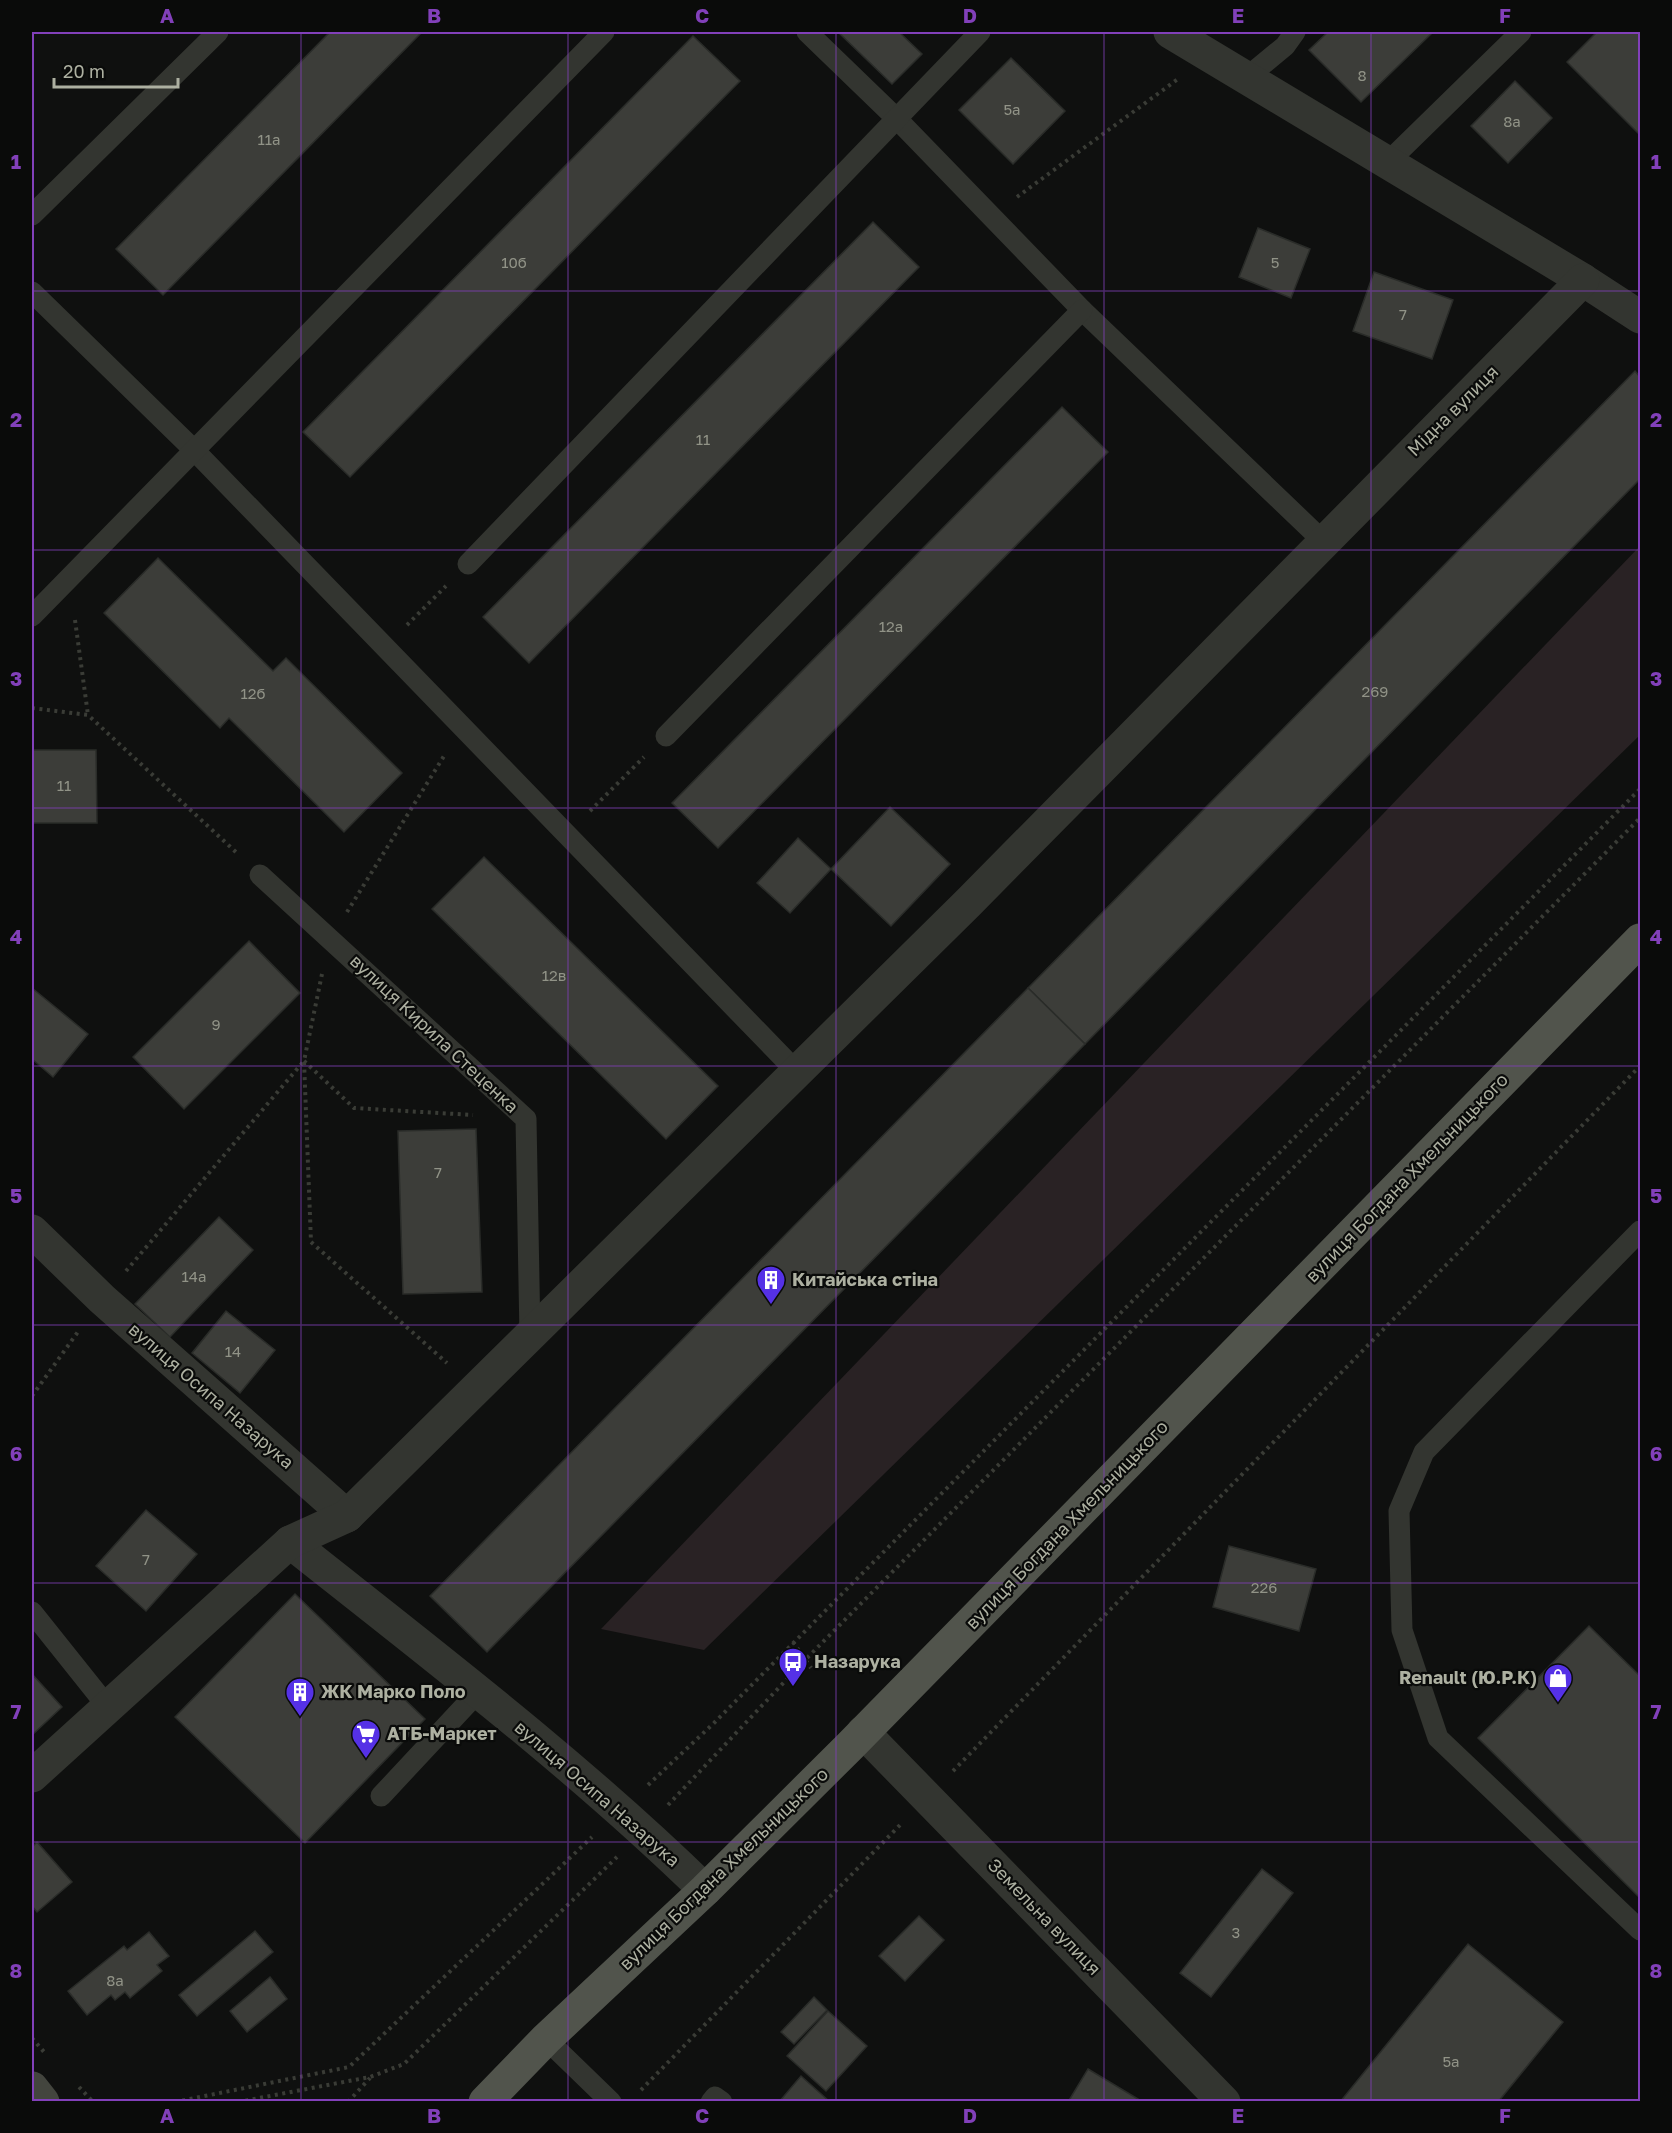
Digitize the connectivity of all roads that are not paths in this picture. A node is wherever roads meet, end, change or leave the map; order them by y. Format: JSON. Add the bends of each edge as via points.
{"nodes":[{"id":1,"x":218,"y":32,"type":"edge"},
{"id":2,"x":604,"y":32,"type":"edge"},
{"id":3,"x":807,"y":32,"type":"edge"},
{"id":4,"x":980,"y":32,"type":"edge"},
{"id":5,"x":1170,"y":32,"type":"edge"},
{"id":6,"x":1295,"y":32,"type":"edge"},
{"id":7,"x":1521,"y":32,"type":"edge"},
{"id":8,"x":1246,"y":78,"type":"junction"},
{"id":9,"x":897,"y":119,"type":"junction"},
{"id":10,"x":1387,"y":163,"type":"junction"},
{"id":11,"x":32,"y":215,"type":"edge"},
{"id":12,"x":1583,"y":280,"type":"junction"},
{"id":13,"x":32,"y":292,"type":"edge"},
{"id":14,"x":1082,"y":310,"type":"junction"},
{"id":15,"x":1641,"y":317,"type":"edge"},
{"id":16,"x":193,"y":449,"type":"junction"},
{"id":17,"x":1324,"y":542,"type":"junction"},
{"id":18,"x":468,"y":564,"type":"road end"},
{"id":19,"x":32,"y":615,"type":"edge"},
{"id":20,"x":666,"y":736,"type":"road end"},
{"id":21,"x":260,"y":875,"type":"road end"},
{"id":22,"x":1641,"y":940,"type":"edge"},
{"id":23,"x":796,"y":1071,"type":"junction"},
{"id":24,"x":32,"y":1231,"type":"edge"},
{"id":25,"x":1641,"y":1231,"type":"edge"},
{"id":26,"x":530,"y":1337,"type":"junction"},
{"id":27,"x":347,"y":1516,"type":"junction"},
{"id":28,"x":290,"y":1542,"type":"junction"},
{"id":29,"x":32,"y":1612,"type":"edge"},
{"id":30,"x":478,"y":1692,"type":"junction"},
{"id":31,"x":107,"y":1706,"type":"junction"},
{"id":32,"x":864,"y":1732,"type":"junction"},
{"id":33,"x":32,"y":1776,"type":"edge"},
{"id":34,"x":381,"y":1796,"type":"dead end"},
{"id":35,"x":705,"y":1890,"type":"junction"},
{"id":36,"x":1641,"y":1930,"type":"edge"},
{"id":37,"x":546,"y":2039,"type":"junction"},
{"id":38,"x":32,"y":2088,"type":"edge"},
{"id":39,"x":43,"y":2102,"type":"edge"},
{"id":40,"x":485,"y":2102,"type":"edge"},
{"id":41,"x":611,"y":2102,"type":"edge"},
{"id":42,"x":711,"y":2102,"type":"edge"},
{"id":43,"x":722,"y":2102,"type":"edge"},
{"id":44,"x":1224,"y":2102,"type":"edge"}],
"edges":[{"from":1,"to":11,"type":"lane"},
{"from":2,"to":16,"type":"lane"},
{"from":3,"to":9,"type":"lane"},
{"from":4,"to":9,"type":"lane"},
{"from":5,"to":8,"type":"street"},
{"from":6,"to":8,"type":"lane","via":[[1285,46]]},
{"from":7,"to":10,"type":"lane"},
{"from":8,"to":10,"type":"street"},
{"from":9,"to":14,"type":"lane"},
{"from":9,"to":18,"type":"lane"},
{"from":10,"to":12,"type":"street"},
{"from":12,"to":15,"type":"street"},
{"from":12,"to":17,"type":"street","name":"Мідна вулиця"},
{"from":13,"to":16,"type":"lane"},
{"from":14,"to":17,"type":"lane"},
{"from":14,"to":20,"type":"lane"},
{"from":16,"to":19,"type":"lane"},
{"from":16,"to":23,"type":"lane"},
{"from":17,"to":23,"type":"street","name":"Мідна вулиця","via":[[968,903]]},
{"from":21,"to":26,"type":"lane","name":"вулиця Кирила Стеценка","via":[[526,1119]]},
{"from":22,"to":32,"type":"main road","name":"вулиця Богдана Хмельницького"},
{"from":23,"to":26,"type":"street","name":"Мідна вулиця"},
{"from":24,"to":27,"type":"street","name":"вулиця Осипа Назарука","via":[[102,1299]]},
{"from":25,"to":36,"type":"lane","via":[[1424,1452],[1399,1510],[1402,1630],[1438,1738]]},
{"from":26,"to":27,"type":"street","name":"Мідна вулиця"},
{"from":27,"to":28,"type":"street"},
{"from":28,"to":30,"type":"street","name":"вулиця Осипа Назарука"},
{"from":28,"to":31,"type":"street"},
{"from":29,"to":31,"type":"lane"},
{"from":30,"to":34,"type":"lane"},
{"from":30,"to":35,"type":"street","name":"вулиця Осипа Назарука","via":[[632,1820]]},
{"from":31,"to":33,"type":"street"},
{"from":32,"to":35,"type":"main road","name":"вулиця Богдана Хмельницького"},
{"from":32,"to":44,"type":"street","name":"Земельна вулиця"},
{"from":35,"to":37,"type":"main road","name":"вулиця Богдана Хмельницького"},
{"from":37,"to":40,"type":"main road","name":"вулиця Богдана Хмельницького"},
{"from":37,"to":41,"type":"lane"},
{"from":38,"to":39,"type":"main road"},
{"from":42,"to":43,"type":"lane","via":[[715,2097]]}]}
